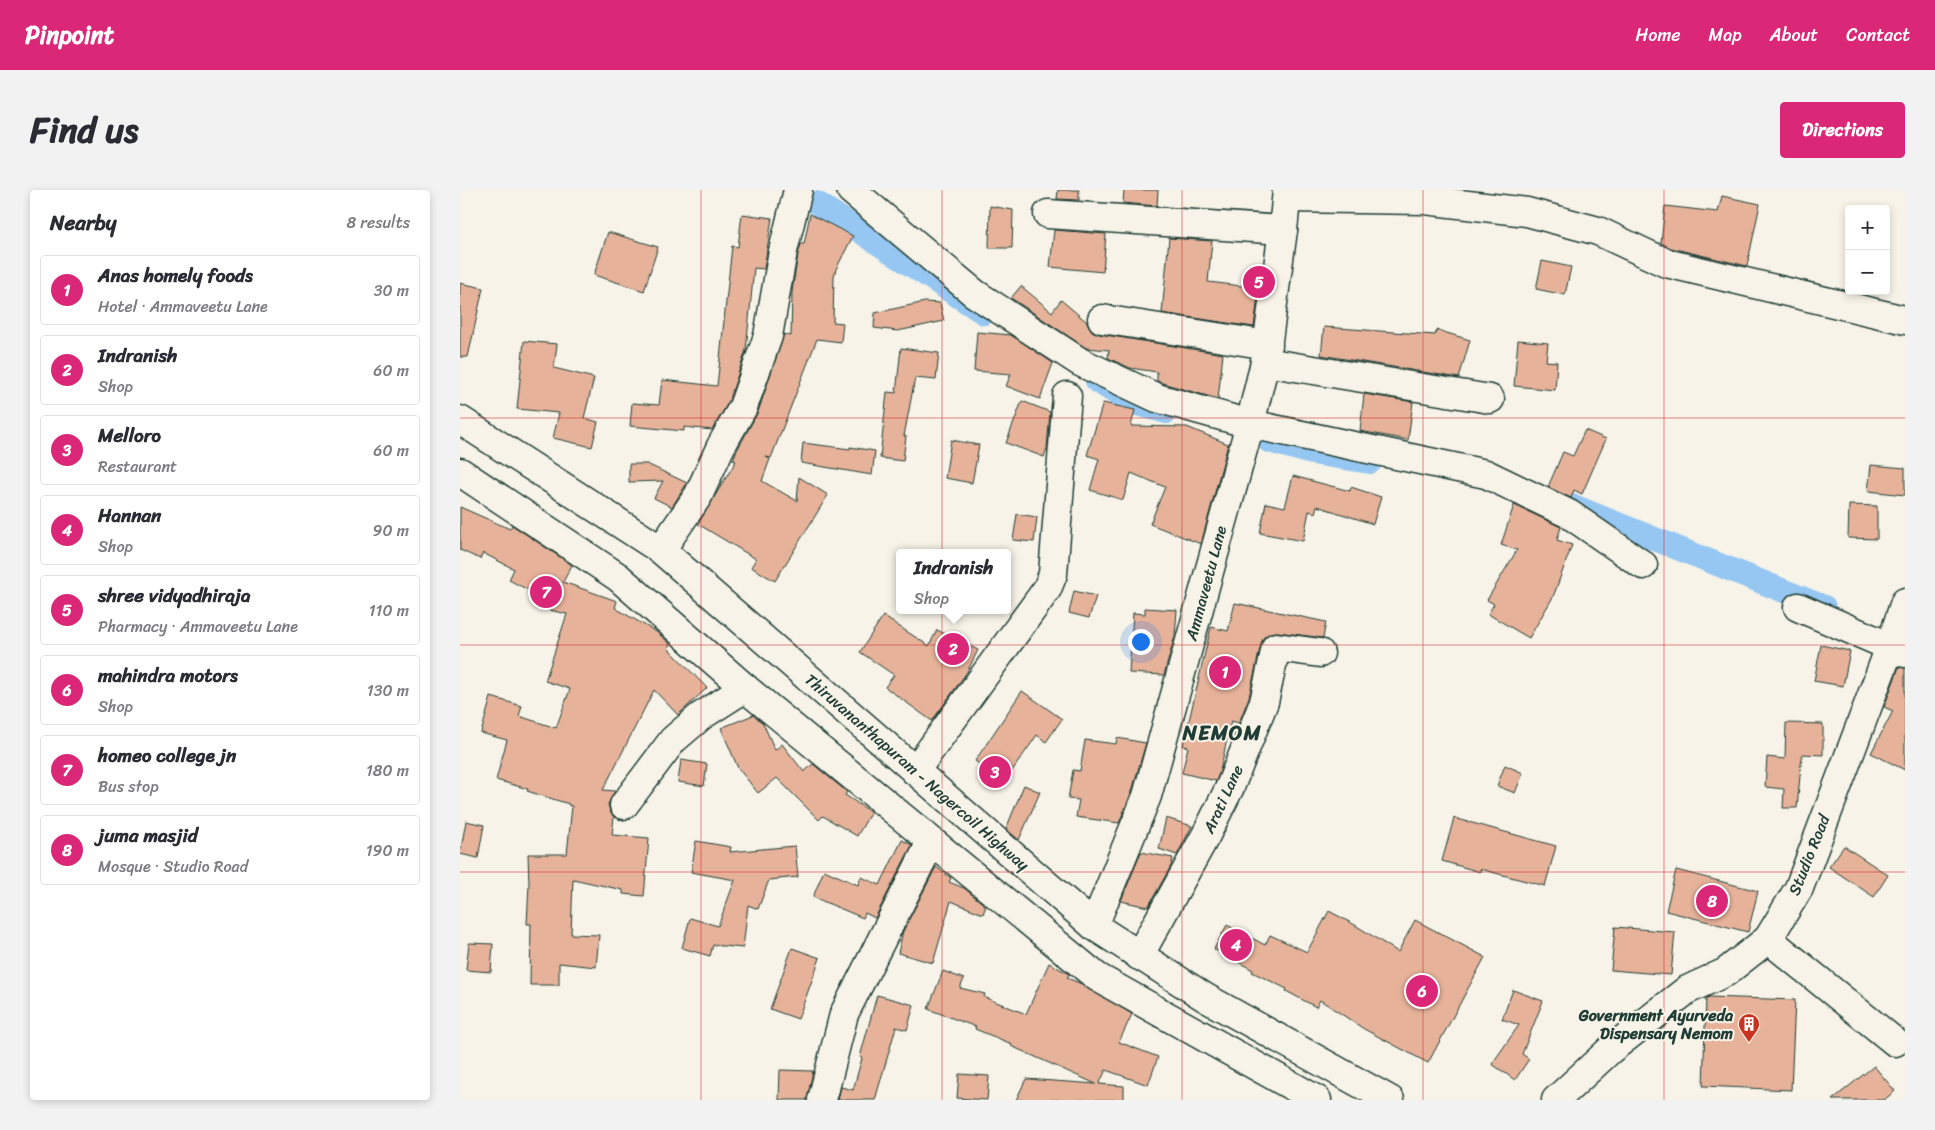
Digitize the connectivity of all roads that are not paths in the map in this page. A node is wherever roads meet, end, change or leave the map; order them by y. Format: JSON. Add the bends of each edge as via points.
{"nodes":[{"id":1,"x":798,"y":190,"type":"edge"},
{"id":2,"x":851,"y":190,"type":"edge"},
{"id":3,"x":1287,"y":194,"type":"edge"},
{"id":4,"x":1048,"y":214,"type":"dead end"},
{"id":5,"x":1283,"y":230,"type":"junction"},
{"id":6,"x":1102,"y":319,"type":"dead end"},
{"id":7,"x":1905,"y":320,"type":"edge"},
{"id":8,"x":1266,"y":353,"type":"junction"},
{"id":9,"x":1068,"y":396,"type":"dead end"},
{"id":10,"x":1490,"y":399,"type":"dead end"},
{"id":11,"x":460,"y":420,"type":"edge"},
{"id":12,"x":1250,"y":424,"type":"junction"},
{"id":13,"x":460,"y":472,"type":"edge"},
{"id":14,"x":661,"y":550,"type":"junction"},
{"id":15,"x":1643,"y":566,"type":"dead end"},
{"id":16,"x":1905,"y":602,"type":"edge"},
{"id":17,"x":1798,"y":607,"type":"dead end"},
{"id":18,"x":1897,"y":650,"type":"edge"},
{"id":19,"x":1320,"y":654,"type":"dead end"},
{"id":20,"x":745,"y":688,"type":"junction"},
{"id":21,"x":916,"y":771,"type":"junction"},
{"id":22,"x":624,"y":805,"type":"dead end"},
{"id":23,"x":932,"y":842,"type":"junction"},
{"id":24,"x":1094,"y":926,"type":"junction"},
{"id":25,"x":1768,"y":939,"type":"junction"},
{"id":26,"x":1139,"y":956,"type":"junction"},
{"id":27,"x":1895,"y":1042,"type":"dead end"},
{"id":28,"x":822,"y":1100,"type":"edge"},
{"id":29,"x":1317,"y":1100,"type":"edge"},
{"id":30,"x":1390,"y":1100,"type":"edge"},
{"id":31,"x":1556,"y":1100,"type":"edge"}],
"edges":[{"from":1,"to":14,"type":"street","via":[[768,336],[743,407],[698,496]]},
{"from":2,"to":12,"type":"street","via":[[974,293],[1080,362],[1156,398]]},
{"from":3,"to":5,"type":"street","name":"Ammaveetu Lane"},
{"from":3,"to":7,"type":"street","via":[[1425,200],[1527,212],[1598,231],[1666,263]]},
{"from":4,"to":5,"type":"street"},
{"from":5,"to":8,"type":"street","name":"Ammaveetu Lane"},
{"from":6,"to":8,"type":"street"},
{"from":8,"to":10,"type":"street"},
{"from":8,"to":12,"type":"street","name":"Ammaveetu Lane"},
{"from":9,"to":21,"type":"street","via":[[1053,574],[1046,590]]},
{"from":11,"to":14,"type":"street","name":"Thiruvananthapuram - Nagercoil Highway"},
{"from":12,"to":15,"type":"street","via":[[1486,474],[1569,514]]},
{"from":12,"to":24,"type":"street","name":"Ammaveetu Lane","via":[[1147,796]]},
{"from":13,"to":20,"type":"street","via":[[618,577]]},
{"from":14,"to":21,"type":"street","name":"Thiruvananthapuram - Nagercoil Highway"},
{"from":16,"to":18,"type":"street","name":"Studio Road"},
{"from":17,"to":18,"type":"street"},
{"from":18,"to":25,"type":"street","name":"Studio Road","via":[[1798,888]]},
{"from":19,"to":26,"type":"street","name":"Arati Lane","via":[[1276,647],[1264,702],[1230,787]]},
{"from":20,"to":22,"type":"street","via":[[700,716],[673,740]]},
{"from":20,"to":23,"type":"street"},
{"from":21,"to":24,"type":"street","name":"Thiruvananthapuram - Nagercoil Highway"},
{"from":23,"to":28,"type":"street","via":[[844,1014]]},
{"from":23,"to":29,"type":"street","via":[[1097,977]]},
{"from":24,"to":26,"type":"street","name":"Thiruvananthapuram - Nagercoil Highway"},
{"from":25,"to":27,"type":"street"},
{"from":25,"to":31,"type":"street","name":"Studio Road","via":[[1726,972],[1687,990],[1610,1050]]},
{"from":26,"to":30,"type":"street","name":"Thiruvananthapuram - Nagercoil Highway","via":[[1206,998]]}]}
